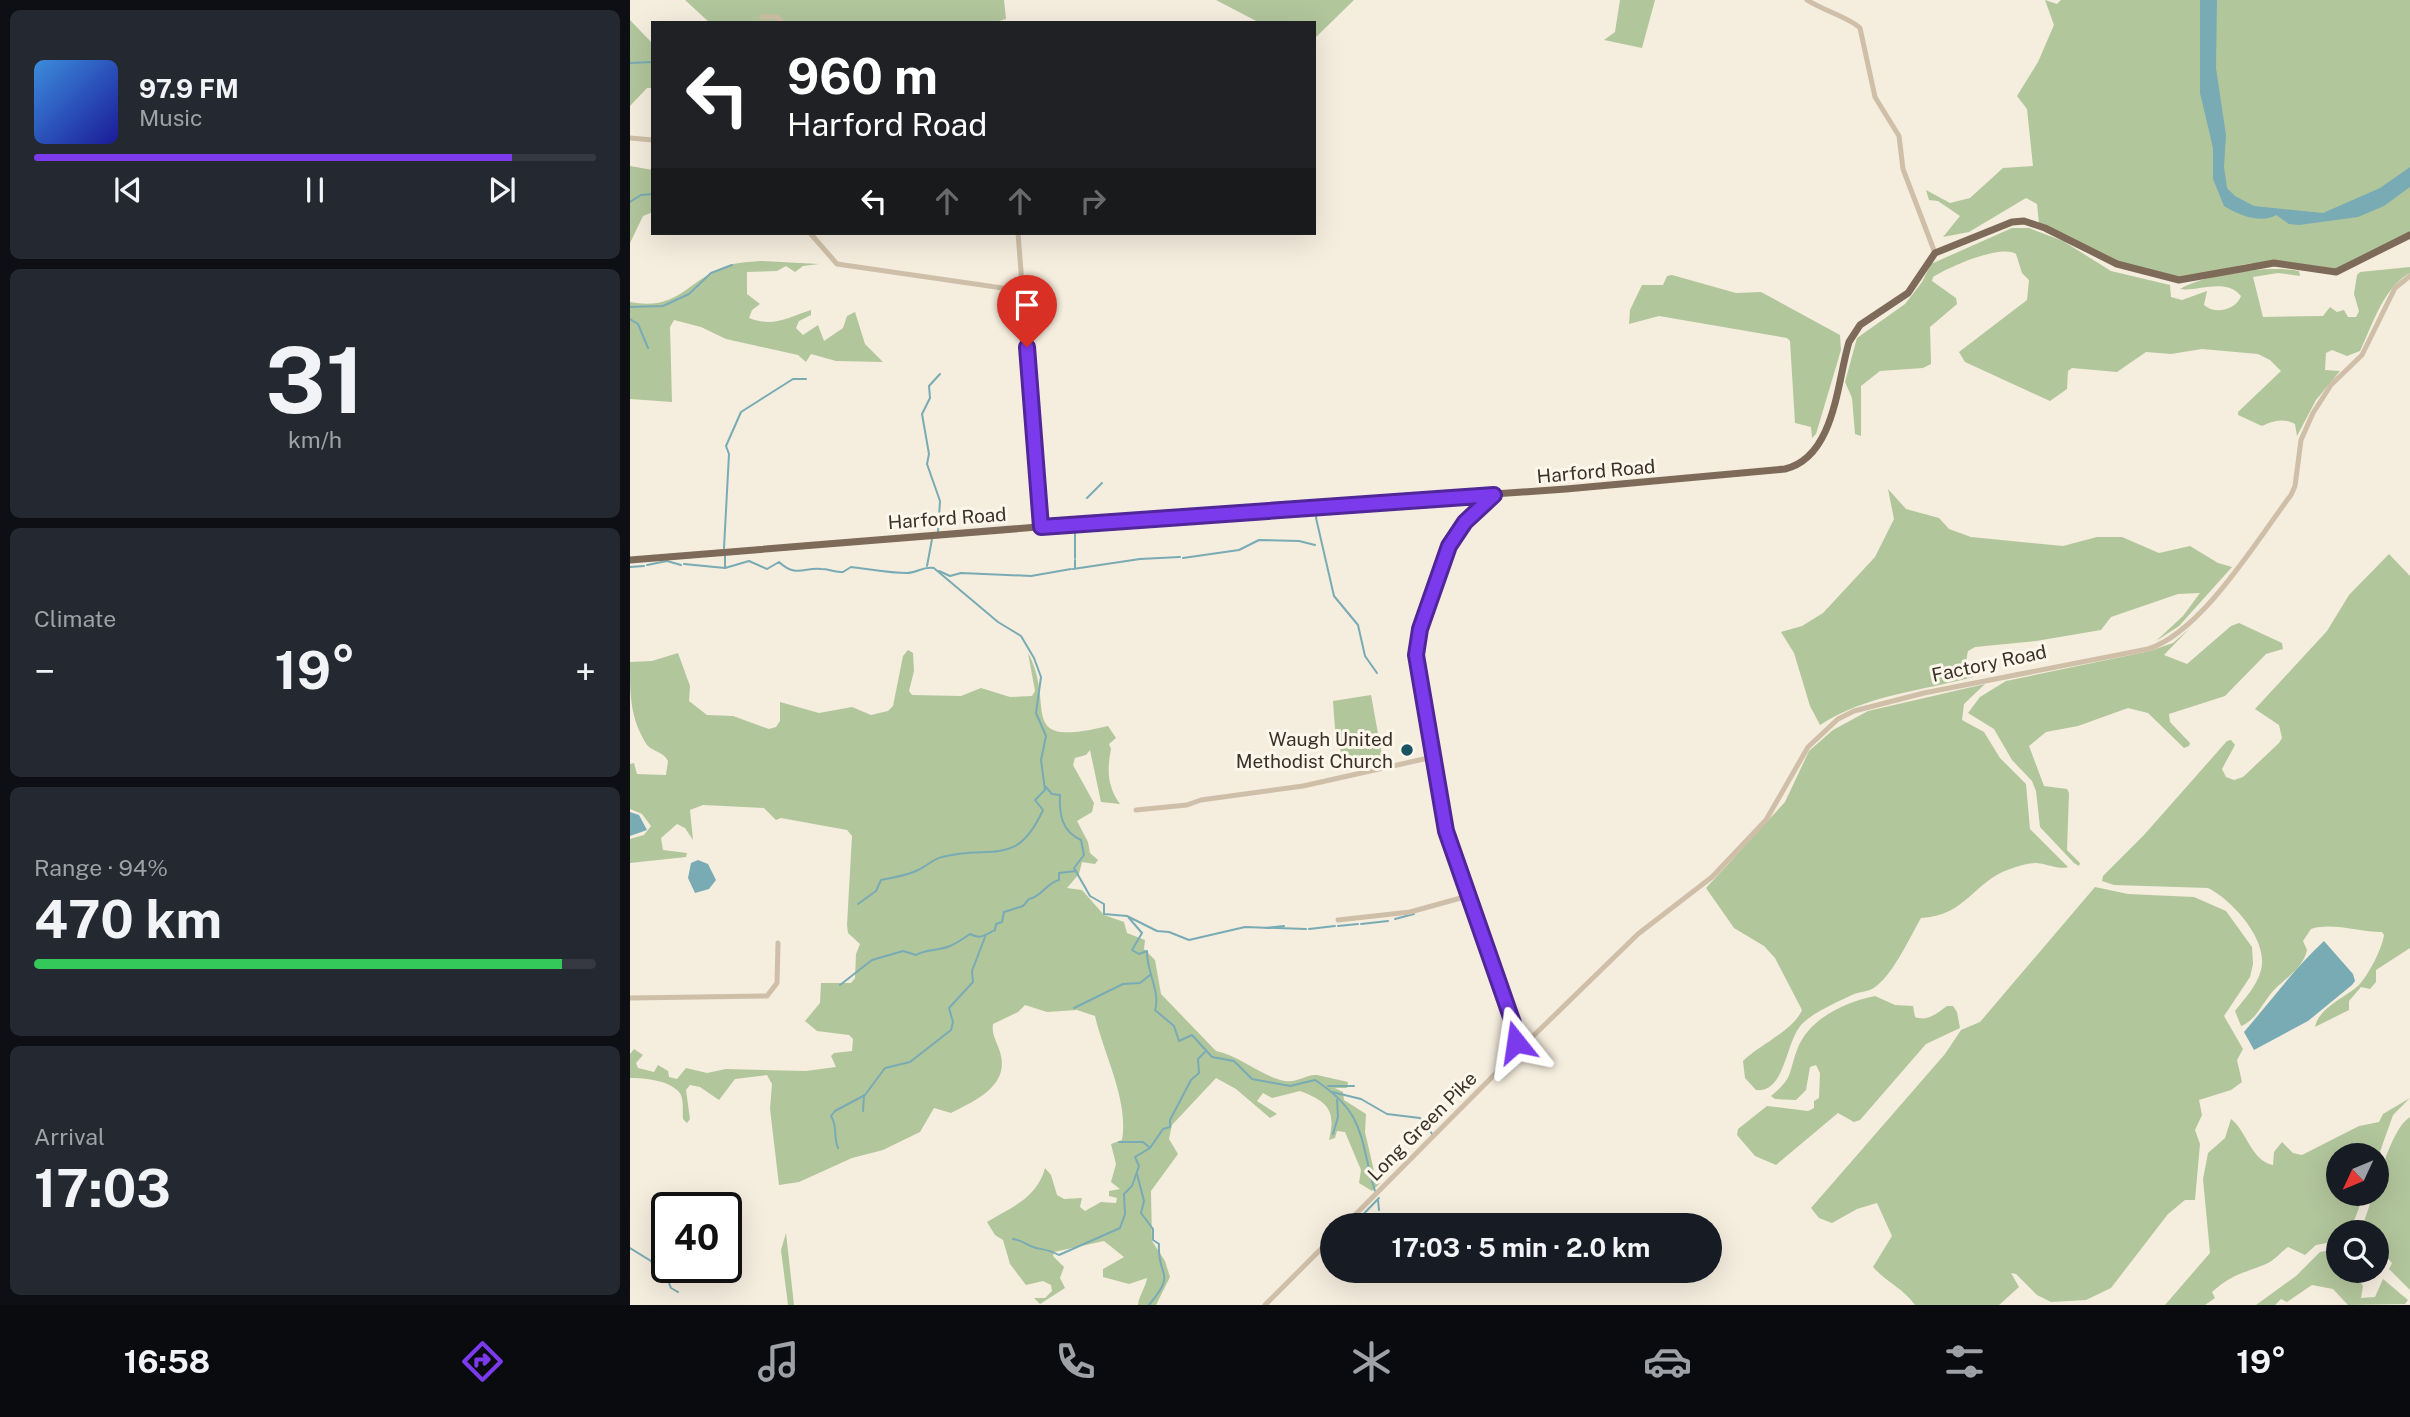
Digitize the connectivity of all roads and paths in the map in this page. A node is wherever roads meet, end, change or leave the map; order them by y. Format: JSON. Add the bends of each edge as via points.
{"nodes":[{"id":1,"x":1807,"y":0,"type":"edge"},
{"id":2,"x":762,"y":17,"type":"dead end"},
{"id":3,"x":781,"y":21,"type":"edge"},
{"id":4,"x":630,"y":138,"type":"edge"},
{"id":5,"x":651,"y":140,"type":"edge"},
{"id":6,"x":812,"y":235,"type":"edge"},
{"id":7,"x":1018,"y":235,"type":"edge"},
{"id":8,"x":2410,"y":235,"type":"edge"},
{"id":9,"x":1935,"y":253,"type":"junction"},
{"id":10,"x":2410,"y":276,"type":"edge"},
{"id":11,"x":1023,"y":291,"type":"junction"},
{"id":12,"x":1494,"y":495,"type":"junction"},
{"id":13,"x":1041,"y":527,"type":"junction"},
{"id":14,"x":630,"y":560,"type":"edge"},
{"id":15,"x":1433,"y":757,"type":"junction"},
{"id":16,"x":1136,"y":810,"type":"dead end"},
{"id":17,"x":1468,"y":896,"type":"junction"},
{"id":18,"x":1338,"y":920,"type":"dead end"},
{"id":19,"x":778,"y":943,"type":"dead end"},
{"id":20,"x":630,"y":998,"type":"edge"},
{"id":21,"x":1515,"y":1050,"type":"junction"},
{"id":22,"x":1357,"y":1213,"type":"edge"},
{"id":23,"x":1320,"y":1250,"type":"edge"},
{"id":24,"x":1265,"y":1305,"type":"edge"}],
"edges":[{"from":1,"to":9,"type":"street","via":[[1860,29],[1875,97],[1899,136],[1903,169]]},
{"from":2,"to":3,"type":"street"},
{"from":4,"to":5,"type":"street"},
{"from":6,"to":11,"type":"street","via":[[837,264]]},
{"from":7,"to":11,"type":"street"},
{"from":8,"to":9,"type":"main road","via":[[2336,272],[2274,263],[2184,280],[2117,264],[2024,221],[2005,223]]},
{"from":9,"to":12,"type":"main road","name":"Harford Road","via":[[1905,296],[1853,334],[1825,430],[1812,452],[1797,465]]},
{"from":10,"to":21,"type":"street","name":"Factory Road","via":[[2393,292],[2362,355],[2319,402],[2301,440],[2291,495],[2241,564],[2180,632],[2148,649],[1924,693],[1838,719],[1808,747],[1766,820],[1712,877],[1638,934]]},
{"from":11,"to":13,"type":"street"},
{"from":12,"to":13,"type":"main road","name":"Harford Road"},
{"from":12,"to":15,"type":"street","via":[[1452,540],[1418,635],[1417,659]]},
{"from":13,"to":14,"type":"main road","name":"Harford Road"},
{"from":15,"to":16,"type":"street","via":[[1303,786]]},
{"from":15,"to":17,"type":"street","via":[[1444,825]]},
{"from":17,"to":18,"type":"street","via":[[1410,912]]},
{"from":17,"to":21,"type":"street","via":[[1513,1023]]},
{"from":19,"to":20,"type":"street","via":[[777,983],[766,996]]},
{"from":21,"to":22,"type":"street","name":"Long Green Pike","via":[[1457,1115]]},
{"from":23,"to":24,"type":"street"}]}
